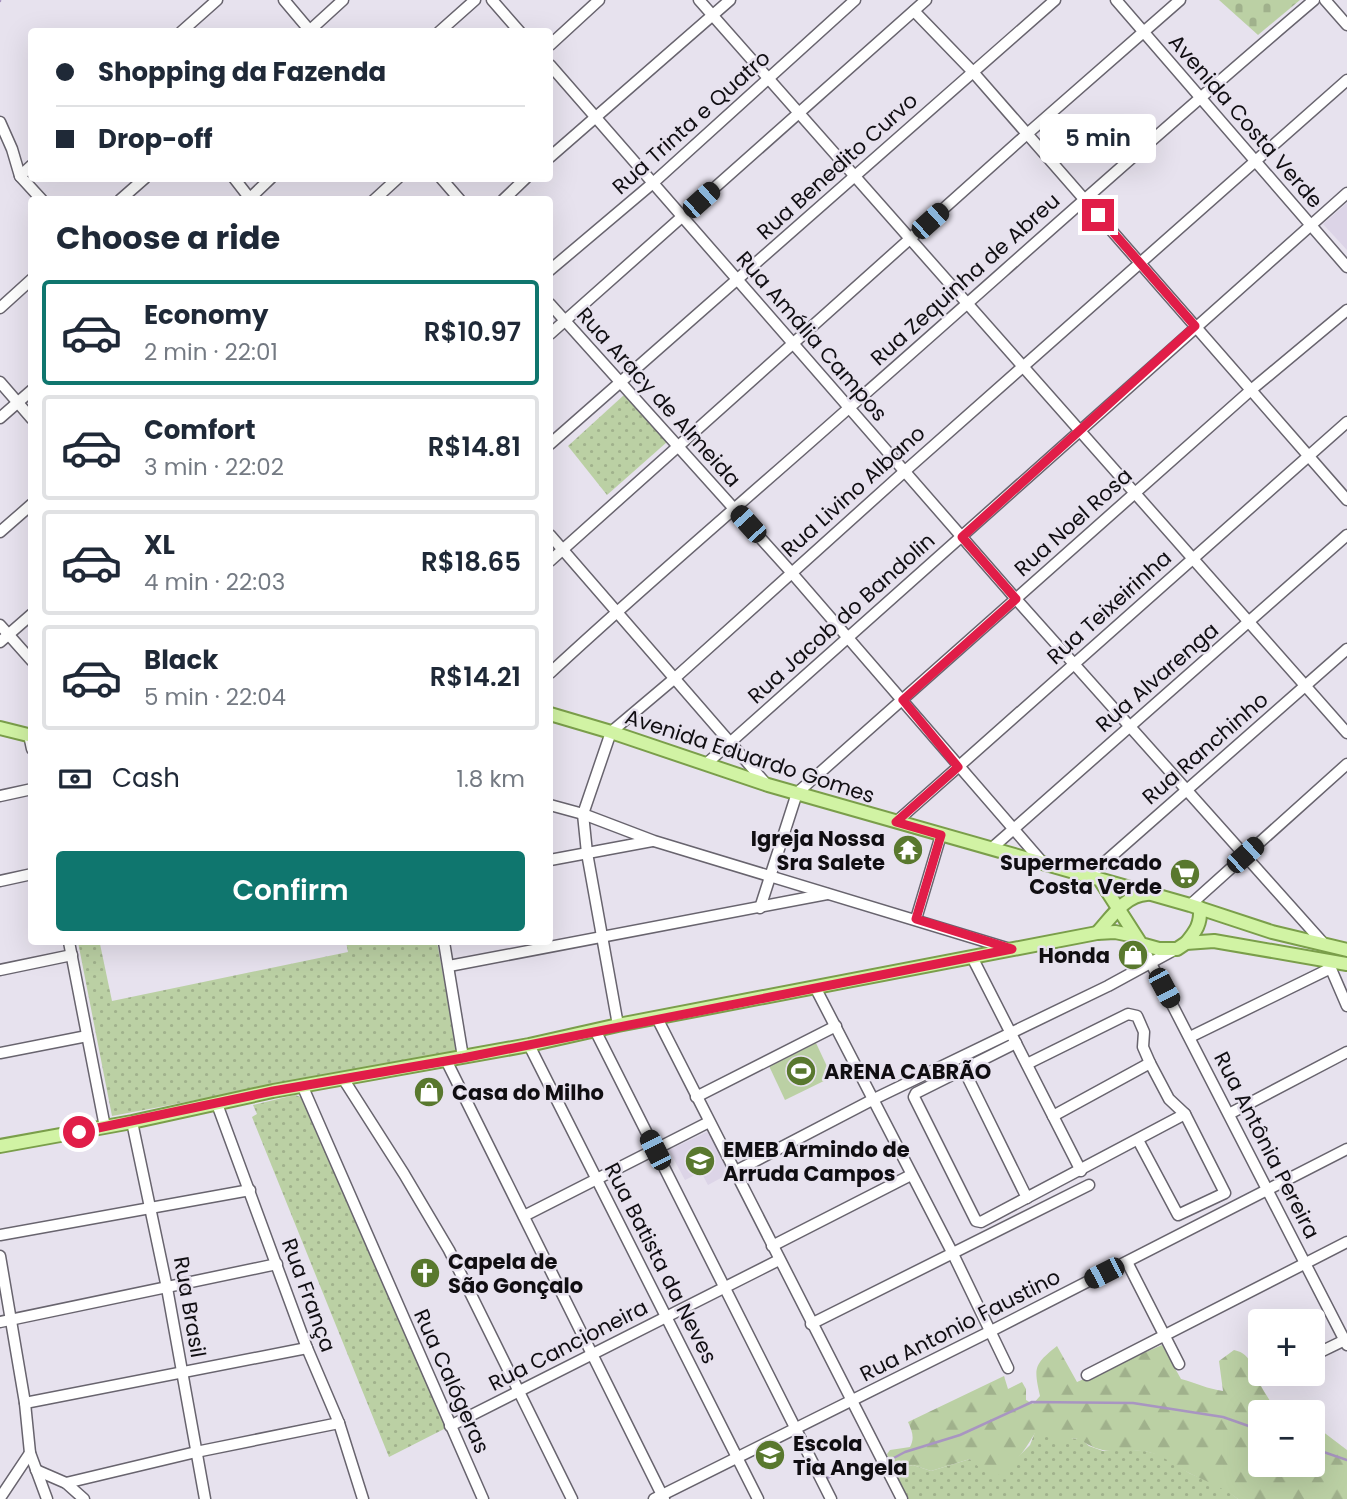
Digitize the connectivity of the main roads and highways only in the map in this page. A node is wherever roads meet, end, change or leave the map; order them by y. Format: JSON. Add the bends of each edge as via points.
{"nodes":[{"id":1,"x":553,"y":715,"type":"edge"},
{"id":2,"x":0,"y":728,"type":"edge"},
{"id":3,"x":28,"y":734,"type":"edge"},
{"id":4,"x":1094,"y":878,"type":"junction"},
{"id":5,"x":1148,"y":894,"type":"junction"},
{"id":6,"x":1195,"y":907,"type":"junction"},
{"id":7,"x":1119,"y":910,"type":"junction"},
{"id":8,"x":1097,"y":933,"type":"junction"},
{"id":9,"x":1138,"y":940,"type":"junction"},
{"id":10,"x":1182,"y":946,"type":"junction"},
{"id":11,"x":1347,"y":950,"type":"edge"},
{"id":12,"x":1347,"y":964,"type":"edge"},
{"id":13,"x":0,"y":1146,"type":"edge"}],
"edges":[{"from":1,"to":4,"type":"main road","name":"Avenida Eduardo Gomes","via":[[768,785]]},
{"from":2,"to":3,"type":"main road"},
{"from":4,"to":5,"type":"main road","name":"Avenida Eduardo Gomes"},
{"from":4,"to":7,"type":"main road"},
{"from":5,"to":6,"type":"main road"},
{"from":5,"to":7,"type":"main road","via":[[1136,894]]},
{"from":6,"to":10,"type":"main road","via":[[1201,920]]},
{"from":6,"to":11,"type":"main road"},
{"from":7,"to":8,"type":"main road"},
{"from":7,"to":9,"type":"main road"},
{"from":8,"to":9,"type":"main road","via":[[1122,932]]},
{"from":8,"to":13,"type":"main road"},
{"from":9,"to":10,"type":"main road","via":[[1159,949]]},
{"from":10,"to":12,"type":"main road","via":[[1214,941],[1328,965]]}]}
